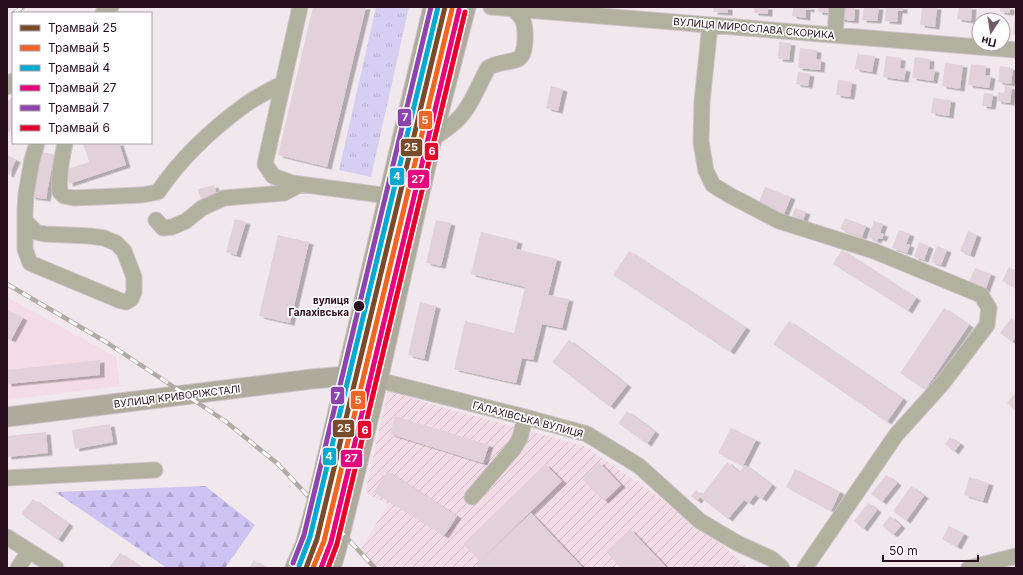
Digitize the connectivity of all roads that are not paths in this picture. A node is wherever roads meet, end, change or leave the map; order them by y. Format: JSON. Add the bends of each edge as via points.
{"nodes":[{"id":1,"x":300,"y":7,"type":"edge"},
{"id":2,"x":433,"y":7,"type":"edge"},
{"id":3,"x":466,"y":7,"type":"edge"},
{"id":4,"x":491,"y":7,"type":"edge"},
{"id":5,"x":837,"y":7,"type":"edge"},
{"id":6,"x":513,"y":9,"type":"junction"},
{"id":7,"x":710,"y":25,"type":"junction"},
{"id":8,"x":835,"y":35,"type":"junction"},
{"id":9,"x":1016,"y":50,"type":"edge"},
{"id":10,"x":283,"y":83,"type":"junction"},
{"id":11,"x":432,"y":139,"type":"junction"},
{"id":12,"x":37,"y":144,"type":"edge"},
{"id":13,"x":65,"y":144,"type":"edge"},
{"id":14,"x":301,"y":184,"type":"junction"},
{"id":15,"x":389,"y":196,"type":"junction"},
{"id":16,"x":156,"y":220,"type":"dead end"},
{"id":17,"x":26,"y":222,"type":"junction"},
{"id":18,"x":346,"y":376,"type":"junction"},
{"id":19,"x":378,"y":380,"type":"junction"},
{"id":20,"x":7,"y":417,"type":"edge"},
{"id":21,"x":525,"y":417,"type":"junction"},
{"id":22,"x":155,"y":470,"type":"dead end"},
{"id":23,"x":7,"y":478,"type":"edge"},
{"id":24,"x":472,"y":496,"type":"dead end"},
{"id":25,"x":7,"y":537,"type":"edge"},
{"id":26,"x":29,"y":551,"type":"junction"},
{"id":27,"x":1016,"y":556,"type":"edge"},
{"id":28,"x":18,"y":568,"type":"edge"},
{"id":29,"x":56,"y":568,"type":"edge"},
{"id":30,"x":295,"y":568,"type":"edge"},
{"id":31,"x":331,"y":568,"type":"edge"},
{"id":32,"x":782,"y":568,"type":"edge"},
{"id":33,"x":805,"y":568,"type":"edge"},
{"id":34,"x":969,"y":568,"type":"edge"}],
"edges":[{"from":1,"to":10,"type":"street"},
{"from":2,"to":15,"type":"main road"},
{"from":3,"to":11,"type":"main road"},
{"from":4,"to":6,"type":"street","name":"ВУЛИЦЯ МИРОСЛАВА СКОРИКА"},
{"from":5,"to":8,"type":"street"},
{"from":6,"to":7,"type":"street","name":"ВУЛИЦЯ МИРОСЛАВА СКОРИКА"},
{"from":6,"to":11,"type":"street","via":[[524,24],[525,41],[522,55],[518,59],[488,68],[460,117]]},
{"from":7,"to":8,"type":"street","name":"ВУЛИЦЯ МИРОСЛАВА СКОРИКА"},
{"from":7,"to":33,"type":"street","via":[[702,102],[701,142],[706,170],[713,185],[779,221],[874,251],[981,295],[989,308],[987,325],[942,384],[896,435]]},
{"from":8,"to":9,"type":"street","name":"ВУЛИЦЯ МИРОСЛАВА СКОРИКА"},
{"from":10,"to":13,"type":"street","via":[[246,104],[205,138],[183,160],[158,192],[74,198],[64,196],[59,185]]},
{"from":10,"to":14,"type":"street","via":[[265,164],[273,176]]},
{"from":11,"to":19,"type":"main road"},
{"from":12,"to":17,"type":"street","via":[[26,194]]},
{"from":14,"to":15,"type":"street"},
{"from":14,"to":16,"type":"street","via":[[284,193],[224,198],[172,227],[163,228]]},
{"from":15,"to":18,"type":"main road"},
{"from":17,"to":17,"type":"street","via":[[25,249],[30,263],[121,301],[131,299],[134,292],[134,277],[124,251],[116,243],[90,236],[36,232]]},
{"from":18,"to":19,"type":"main road","name":"ВУЛИЦЯ КРИВОРІЖСТАЛІ"},
{"from":18,"to":20,"type":"main road","name":"ВУЛИЦЯ КРИВОРІЖСТАЛІ"},
{"from":18,"to":30,"type":"main road","via":[[315,511]]},
{"from":19,"to":21,"type":"street","name":"ГАЛАХІВСЬКА ВУЛИЦЯ"},
{"from":19,"to":31,"type":"main road"},
{"from":21,"to":24,"type":"street","via":[[520,438],[514,448]]},
{"from":21,"to":32,"type":"street","name":"ГАЛАХІВСЬКА ВУЛИЦЯ","via":[[587,434],[639,466],[700,521],[737,543],[772,559]]},
{"from":22,"to":23,"type":"street"},
{"from":25,"to":26,"type":"street"},
{"from":26,"to":28,"type":"street"},
{"from":26,"to":29,"type":"street"},
{"from":27,"to":34,"type":"street"}]}
